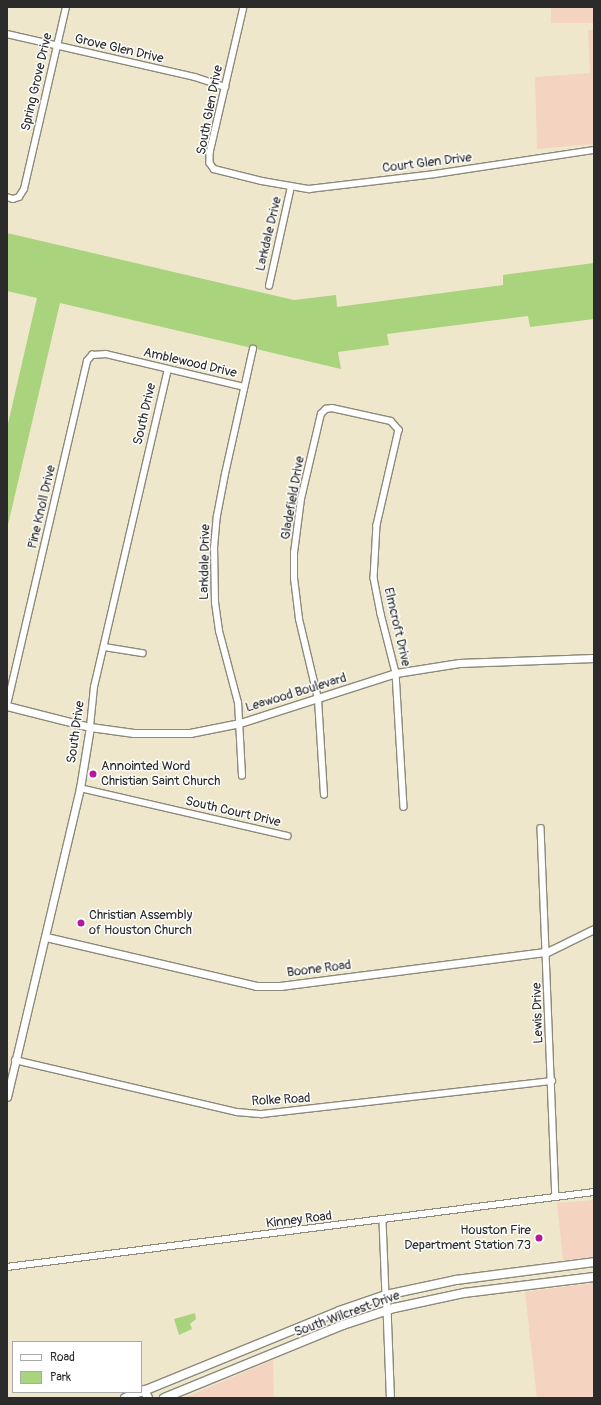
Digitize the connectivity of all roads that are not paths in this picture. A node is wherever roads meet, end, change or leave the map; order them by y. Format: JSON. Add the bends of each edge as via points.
{"nodes":[{"id":1,"x":66,"y":7,"type":"edge"},
{"id":2,"x":244,"y":7,"type":"edge"},
{"id":3,"x":7,"y":34,"type":"edge"},
{"id":4,"x":57,"y":46,"type":"junction"},
{"id":5,"x":225,"y":87,"type":"junction"},
{"id":6,"x":594,"y":150,"type":"edge"},
{"id":7,"x":262,"y":181,"type":"joint"},
{"id":8,"x":291,"y":187,"type":"junction"},
{"id":9,"x":7,"y":197,"type":"edge"},
{"id":10,"x":269,"y":286,"type":"dead end"},
{"id":11,"x":253,"y":349,"type":"dead end"},
{"id":12,"x":131,"y":360,"type":"joint"},
{"id":13,"x":168,"y":370,"type":"junction"},
{"id":14,"x":244,"y":387,"type":"junction"},
{"id":15,"x":314,"y":442,"type":"joint"},
{"id":16,"x":104,"y":647,"type":"junction"},
{"id":17,"x":143,"y":653,"type":"dead end"},
{"id":18,"x":594,"y":658,"type":"edge"},
{"id":19,"x":396,"y":673,"type":"junction"},
{"id":20,"x":318,"y":699,"type":"junction"},
{"id":21,"x":7,"y":705,"type":"edge"},
{"id":22,"x":240,"y":723,"type":"junction"},
{"id":23,"x":90,"y":727,"type":"junction"},
{"id":24,"x":242,"y":776,"type":"dead end"},
{"id":25,"x":80,"y":788,"type":"junction"},
{"id":26,"x":324,"y":795,"type":"dead end"},
{"id":27,"x":404,"y":807,"type":"dead end"},
{"id":28,"x":541,"y":828,"type":"dead end"},
{"id":29,"x":288,"y":836,"type":"dead end"},
{"id":30,"x":594,"y":929,"type":"edge"},
{"id":31,"x":46,"y":937,"type":"junction"},
{"id":32,"x":547,"y":952,"type":"junction"},
{"id":33,"x":16,"y":1060,"type":"junction"},
{"id":34,"x":552,"y":1081,"type":"junction"},
{"id":35,"x":7,"y":1097,"type":"edge"},
{"id":36,"x":594,"y":1192,"type":"edge"},
{"id":37,"x":556,"y":1197,"type":"junction"},
{"id":38,"x":383,"y":1221,"type":"junction"},
{"id":39,"x":594,"y":1262,"type":"edge"},
{"id":40,"x":7,"y":1267,"type":"edge"},
{"id":41,"x":544,"y":1268,"type":"junction"},
{"id":42,"x":594,"y":1277,"type":"edge"},
{"id":43,"x":548,"y":1283,"type":"junction"},
{"id":44,"x":386,"y":1295,"type":"junction"},
{"id":45,"x":387,"y":1310,"type":"junction"},
{"id":46,"x":222,"y":1359,"type":"junction"},
{"id":47,"x":228,"y":1372,"type":"junction"},
{"id":48,"x":143,"y":1393,"type":"edge"},
{"id":49,"x":125,"y":1398,"type":"edge"},
{"id":50,"x":164,"y":1398,"type":"edge"},
{"id":51,"x":390,"y":1398,"type":"edge"}],
"edges":[{"from":1,"to":4,"type":"street","name":"Spring Grove Drive"},
{"from":2,"to":5,"type":"street","name":"South Glen Drive"},
{"from":3,"to":4,"type":"street","name":"Grove Glen Drive"},
{"from":4,"to":5,"type":"street","name":"Grove Glen Drive","via":[[195,77]]},
{"from":4,"to":9,"type":"street","name":"Spring Grove Drive","via":[[24,189],[19,197]]},
{"from":5,"to":7,"type":"street","name":"South Glen Drive","via":[[210,163],[214,169]]},
{"from":6,"to":8,"type":"street","name":"Court Glen Drive","via":[[435,174],[309,189]]},
{"from":7,"to":8,"type":"street","name":"Court Glen Drive"},
{"from":8,"to":10,"type":"street","name":"Larkdale Drive"},
{"from":11,"to":14,"type":"street","name":"Larkdale Drive"},
{"from":12,"to":13,"type":"street","name":"Amblewood Drive"},
{"from":12,"to":21,"type":"street","name":"Pine Knoll Drive","via":[[98,353],[87,361]]},
{"from":13,"to":14,"type":"street","name":"Amblewood Drive"},
{"from":13,"to":16,"type":"street","name":"South Drive"},
{"from":14,"to":22,"type":"street","name":"Larkdale Drive","via":[[216,516],[214,548],[215,603],[219,631],[238,704]]},
{"from":15,"to":19,"type":"street","name":"Elmcroft Drive","via":[[321,414],[332,408],[391,421],[399,430],[378,525],[374,578]]},
{"from":15,"to":20,"type":"street","name":"Gladefield Drive","via":[[296,527],[294,578],[299,619]]},
{"from":16,"to":17,"type":"street"},
{"from":16,"to":23,"type":"street","name":"South Drive","via":[[94,687]]},
{"from":18,"to":19,"type":"street","name":"Leawood Boulevard","via":[[459,663]]},
{"from":19,"to":20,"type":"street","name":"Leawood Boulevard"},
{"from":19,"to":27,"type":"street","name":"Elmcroft Drive"},
{"from":20,"to":22,"type":"street","name":"Leawood Boulevard"},
{"from":20,"to":26,"type":"street","name":"Gladefield Drive"},
{"from":21,"to":23,"type":"street","name":"Leawood Boulevard"},
{"from":22,"to":23,"type":"street","name":"Leawood Boulevard","via":[[190,733],[134,733]]},
{"from":22,"to":24,"type":"street","name":"Larkdale Drive"},
{"from":23,"to":25,"type":"street","name":"South Drive"},
{"from":25,"to":29,"type":"street","name":"South Court Drive"},
{"from":25,"to":31,"type":"street","name":"South Drive"},
{"from":28,"to":32,"type":"street","name":"Lewis Drive"},
{"from":30,"to":32,"type":"street","name":"Boone Road"},
{"from":31,"to":32,"type":"street","name":"Boone Road","via":[[256,986],[280,986]]},
{"from":31,"to":33,"type":"street","name":"South Drive"},
{"from":32,"to":34,"type":"street","name":"Lewis Drive"},
{"from":33,"to":34,"type":"street","name":"Rolke Road","via":[[237,1112],[262,1114]]},
{"from":33,"to":35,"type":"street","name":"South Drive"},
{"from":34,"to":37,"type":"street","name":"Lewis Drive"},
{"from":36,"to":37,"type":"street","name":"Kinney Road"},
{"from":37,"to":38,"type":"street","name":"Kinney Road"},
{"from":38,"to":40,"type":"street","name":"Kinney Road"},
{"from":38,"to":44,"type":"street"},
{"from":39,"to":41,"type":"main road"},
{"from":41,"to":43,"type":"main road"},
{"from":41,"to":44,"type":"main road","name":"South Wilcrest Drive","via":[[456,1280]]},
{"from":42,"to":43,"type":"main road","name":"South Wilcrest Drive"},
{"from":43,"to":45,"type":"main road","name":"South Wilcrest Drive","via":[[450,1296]]},
{"from":44,"to":45,"type":"street"},
{"from":44,"to":46,"type":"main road","name":"South Wilcrest Drive","via":[[339,1311]]},
{"from":45,"to":47,"type":"main road","name":"South Wilcrest Drive","via":[[343,1325]]},
{"from":45,"to":51,"type":"street"},
{"from":46,"to":47,"type":"main road"},
{"from":46,"to":48,"type":"main road","name":"South Wilcrest Drive"},
{"from":47,"to":50,"type":"main road","name":"South Wilcrest Drive"},
{"from":48,"to":49,"type":"main road","name":"South Wilcrest Drive"}]}
